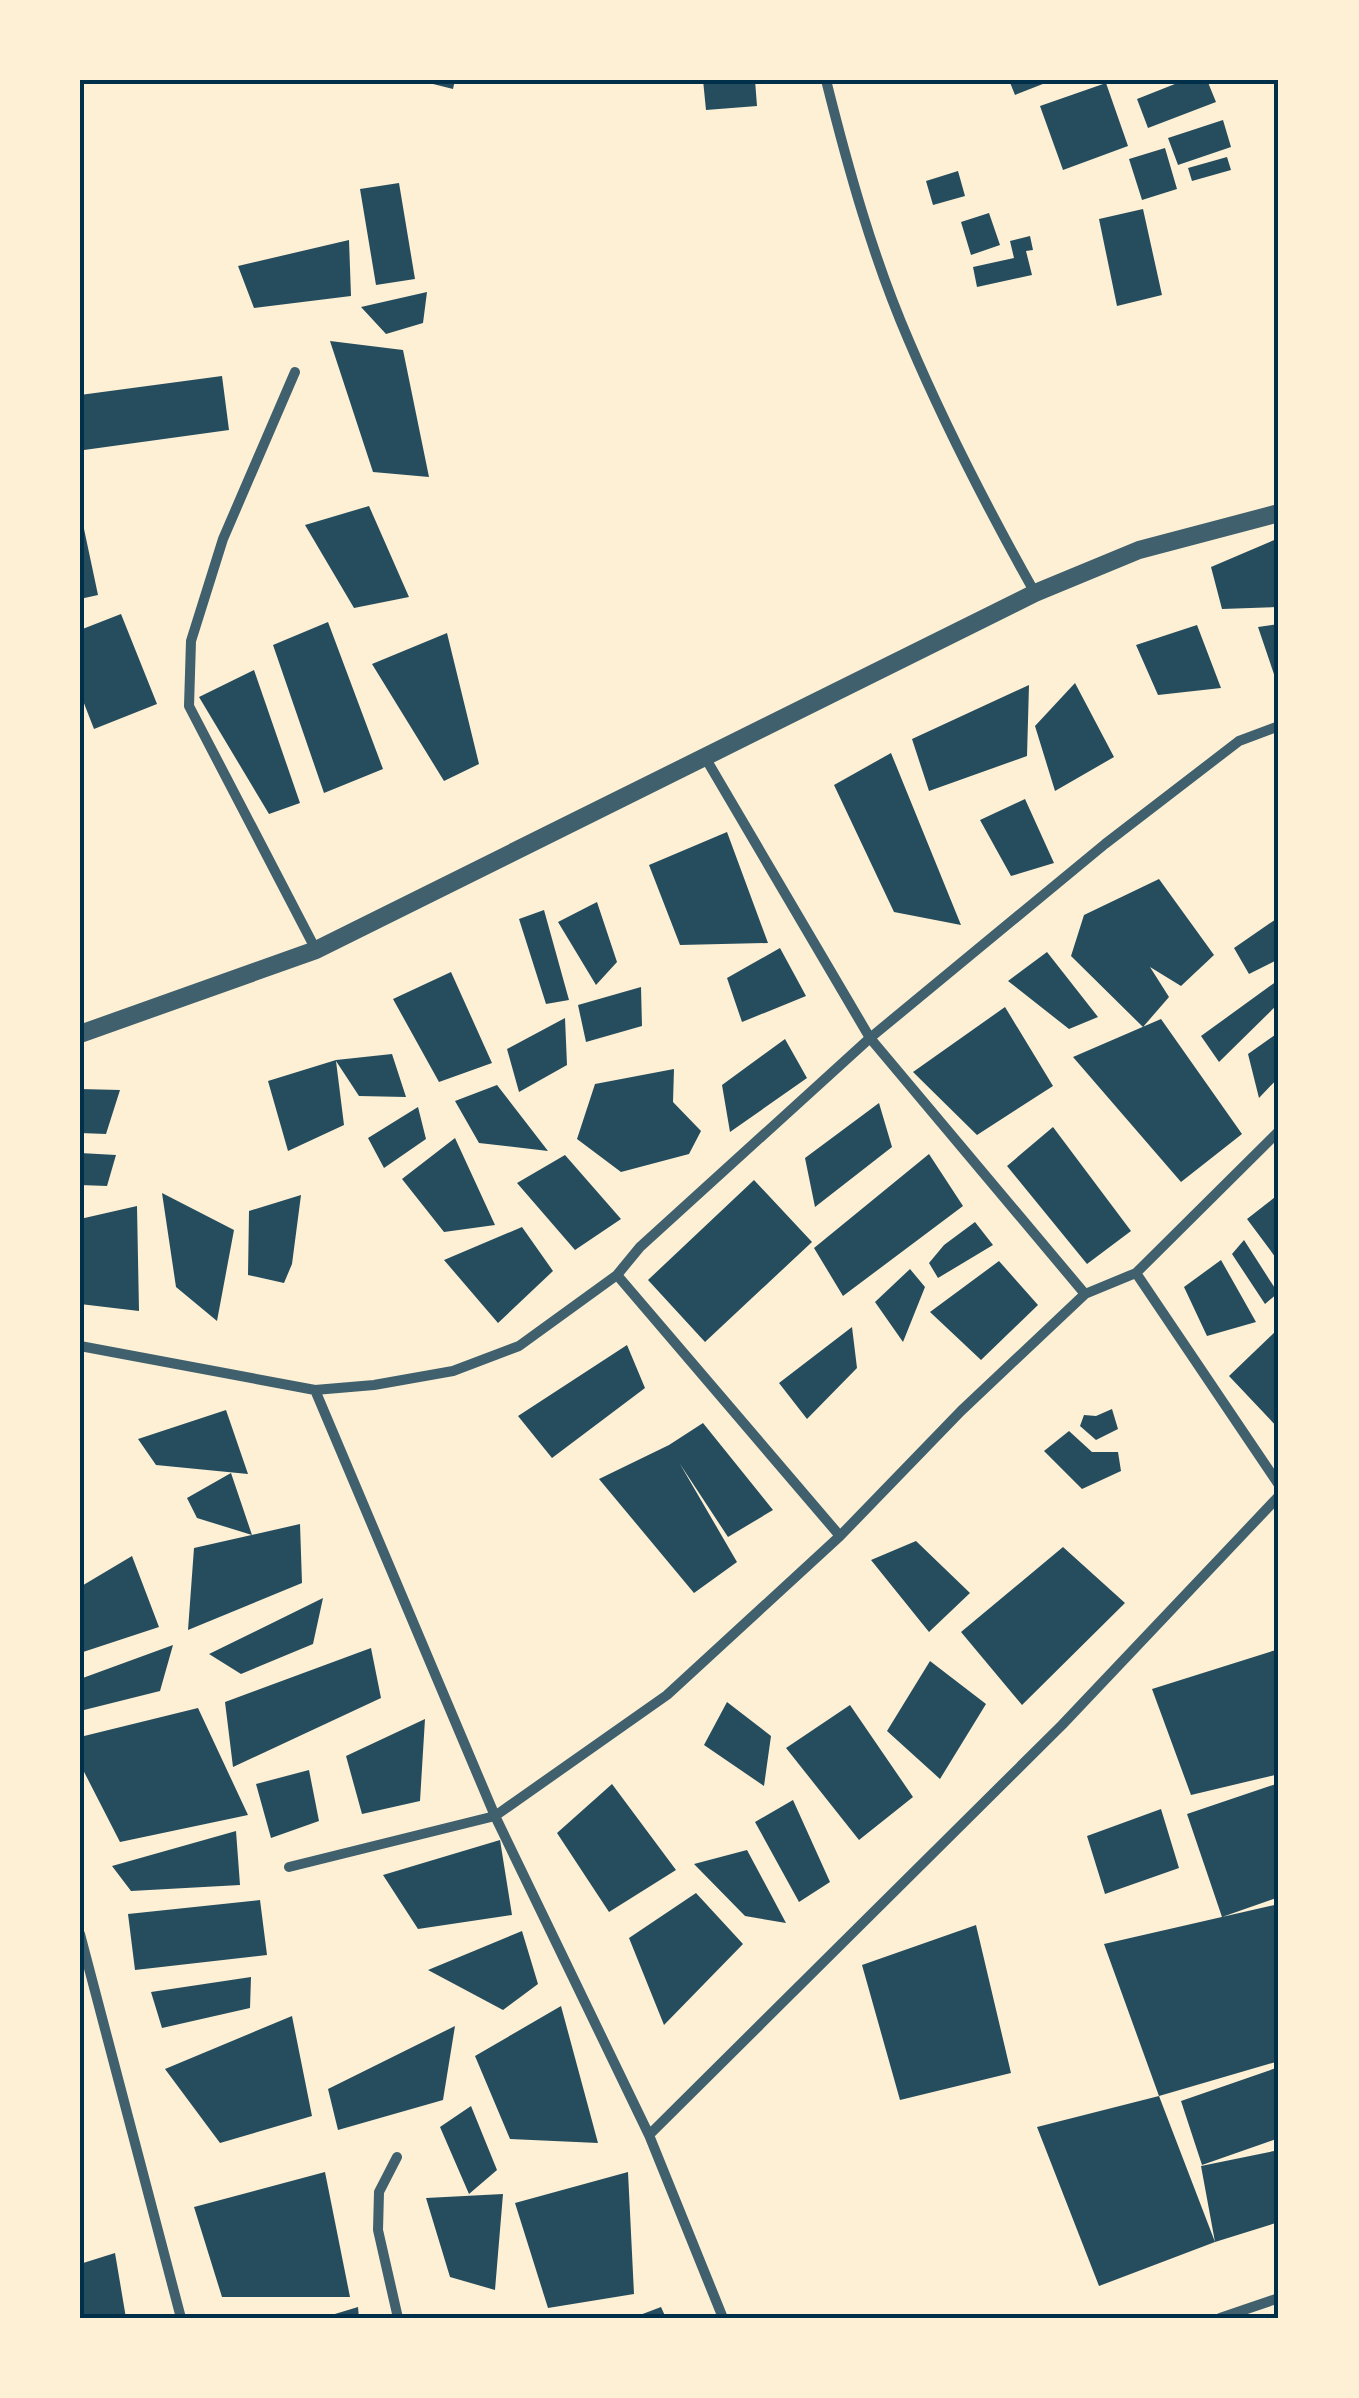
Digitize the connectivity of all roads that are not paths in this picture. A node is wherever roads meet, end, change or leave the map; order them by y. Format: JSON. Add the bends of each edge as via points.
{"nodes":[{"id":1,"x":826,"y":80,"type":"edge"},
{"id":2,"x":295,"y":372,"type":"dead end"},
{"id":3,"x":1279,"y":513,"type":"edge"},
{"id":4,"x":1036,"y":593,"type":"junction"},
{"id":5,"x":1279,"y":726,"type":"edge"},
{"id":6,"x":706,"y":759,"type":"junction"},
{"id":7,"x":316,"y":950,"type":"junction"},
{"id":8,"x":80,"y":1034,"type":"edge"},
{"id":9,"x":870,"y":1038,"type":"junction"},
{"id":10,"x":1279,"y":1131,"type":"edge"},
{"id":11,"x":1136,"y":1273,"type":"junction"},
{"id":12,"x":617,"y":1275,"type":"junction"},
{"id":13,"x":1085,"y":1294,"type":"junction"},
{"id":14,"x":80,"y":1346,"type":"edge"},
{"id":15,"x":315,"y":1390,"type":"junction"},
{"id":16,"x":1279,"y":1485,"type":"edge"},
{"id":17,"x":1279,"y":1496,"type":"edge"},
{"id":18,"x":840,"y":1536,"type":"junction"},
{"id":19,"x":495,"y":1816,"type":"junction"},
{"id":20,"x":288,"y":1867,"type":"dead end"},
{"id":21,"x":80,"y":1934,"type":"edge"},
{"id":22,"x":648,"y":2135,"type":"junction"},
{"id":23,"x":397,"y":2157,"type":"dead end"},
{"id":24,"x":1279,"y":2298,"type":"edge"},
{"id":25,"x":181,"y":2318,"type":"edge"},
{"id":26,"x":398,"y":2318,"type":"edge"},
{"id":27,"x":723,"y":2318,"type":"edge"},
{"id":28,"x":1220,"y":2318,"type":"edge"}],
"edges":[{"from":1,"to":4,"type":"street","via":[[847,167],[907,338],[979,493]]},
{"from":2,"to":7,"type":"street","via":[[222,539],[191,641],[189,706]]},
{"from":3,"to":4,"type":"street","via":[[1139,550]]},
{"from":4,"to":6,"type":"street"},
{"from":5,"to":9,"type":"street","via":[[1239,741]]},
{"from":6,"to":7,"type":"street"},
{"from":6,"to":9,"type":"street"},
{"from":7,"to":8,"type":"street"},
{"from":9,"to":12,"type":"street"},
{"from":9,"to":13,"type":"street"},
{"from":10,"to":11,"type":"street"},
{"from":11,"to":13,"type":"street"},
{"from":11,"to":16,"type":"street"},
{"from":12,"to":15,"type":"street","via":[[518,1346],[453,1371]]},
{"from":12,"to":18,"type":"street"},
{"from":13,"to":18,"type":"street"},
{"from":14,"to":15,"type":"street"},
{"from":15,"to":19,"type":"street"},
{"from":17,"to":22,"type":"street","via":[[1062,1726]]},
{"from":18,"to":19,"type":"street","via":[[667,1696]]},
{"from":19,"to":20,"type":"street"},
{"from":19,"to":22,"type":"street"},
{"from":21,"to":25,"type":"street"},
{"from":22,"to":27,"type":"street"},
{"from":23,"to":26,"type":"street","via":[[380,2192],[378,2230]]},
{"from":24,"to":28,"type":"street"}]}
